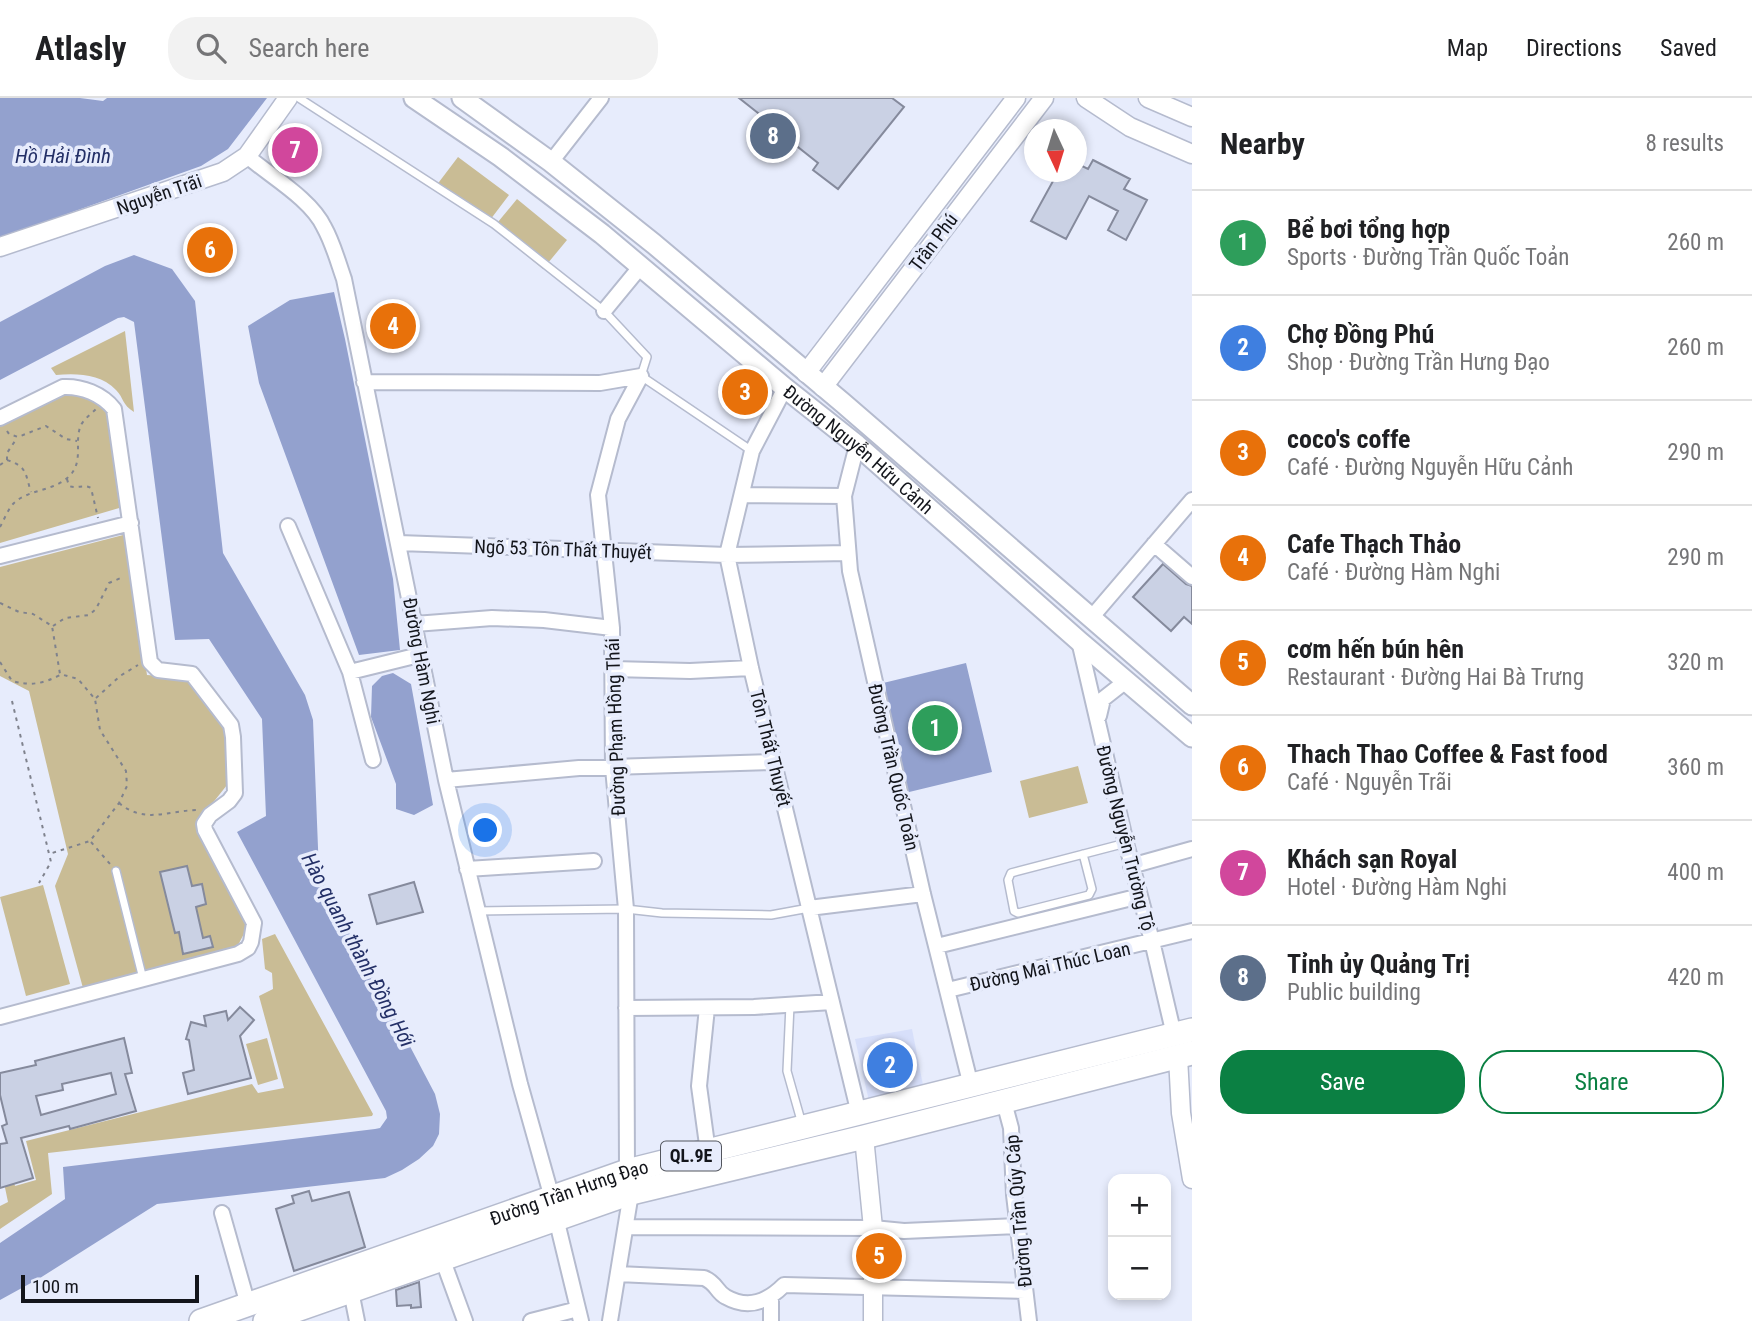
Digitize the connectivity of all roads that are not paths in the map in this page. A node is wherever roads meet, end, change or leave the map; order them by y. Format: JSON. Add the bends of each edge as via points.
{"nodes":[{"id":1,"x":288,"y":98,"type":"edge"},
{"id":2,"x":299,"y":98,"type":"edge"},
{"id":3,"x":414,"y":98,"type":"edge"},
{"id":4,"x":463,"y":98,"type":"edge"},
{"id":5,"x":601,"y":98,"type":"edge"},
{"id":6,"x":1016,"y":98,"type":"edge"},
{"id":7,"x":1044,"y":98,"type":"edge"},
{"id":8,"x":1086,"y":98,"type":"edge"},
{"id":9,"x":1148,"y":98,"type":"edge"},
{"id":10,"x":1192,"y":117,"type":"edge"},
{"id":11,"x":1192,"y":154,"type":"edge"},
{"id":12,"x":247,"y":156,"type":"junction"},
{"id":13,"x":551,"y":162,"type":"junction"},
{"id":14,"x":534,"y":181,"type":"junction"},
{"id":15,"x":0,"y":247,"type":"edge"},
{"id":16,"x":641,"y":267,"type":"junction"},
{"id":17,"x":604,"y":311,"type":"junction"},
{"id":18,"x":804,"y":371,"type":"junction"},
{"id":19,"x":641,"y":376,"type":"junction"},
{"id":20,"x":364,"y":382,"type":"junction"},
{"id":21,"x":823,"y":387,"type":"junction"},
{"id":22,"x":785,"y":388,"type":"junction"},
{"id":23,"x":2,"y":423,"type":"edge"},
{"id":24,"x":857,"y":445,"type":"junction"},
{"id":25,"x":752,"y":451,"type":"junction"},
{"id":26,"x":742,"y":495,"type":"junction"},
{"id":27,"x":844,"y":496,"type":"junction"},
{"id":28,"x":1192,"y":500,"type":"edge"},
{"id":29,"x":131,"y":523,"type":"junction"},
{"id":30,"x":288,"y":526,"type":"dead end"},
{"id":31,"x":399,"y":543,"type":"junction"},
{"id":32,"x":1154,"y":544,"type":"junction"},
{"id":33,"x":604,"y":551,"type":"junction"},
{"id":34,"x":848,"y":552,"type":"junction"},
{"id":35,"x":727,"y":555,"type":"junction"},
{"id":36,"x":0,"y":556,"type":"edge"},
{"id":37,"x":1192,"y":577,"type":"edge"},
{"id":38,"x":1091,"y":618,"type":"junction"},
{"id":39,"x":415,"y":624,"type":"junction"},
{"id":40,"x":612,"y":628,"type":"junction"},
{"id":41,"x":1079,"y":641,"type":"junction"},
{"id":42,"x":419,"y":655,"type":"junction"},
{"id":43,"x":1144,"y":664,"type":"junction"},
{"id":44,"x":751,"y":668,"type":"junction"},
{"id":45,"x":614,"y":669,"type":"junction"},
{"id":46,"x":350,"y":672,"type":"junction"},
{"id":47,"x":1126,"y":681,"type":"junction"},
{"id":48,"x":1192,"y":705,"type":"edge"},
{"id":49,"x":1099,"y":727,"type":"junction"},
{"id":50,"x":1192,"y":737,"type":"edge"},
{"id":51,"x":373,"y":760,"type":"dead end"},
{"id":52,"x":774,"y":762,"type":"junction"},
{"id":53,"x":613,"y":768,"type":"junction"},
{"id":54,"x":446,"y":780,"type":"junction"},
{"id":55,"x":1126,"y":844,"type":"junction"},
{"id":56,"x":1192,"y":849,"type":"edge"},
{"id":57,"x":1083,"y":854,"type":"junction"},
{"id":58,"x":594,"y":861,"type":"dead end"},
{"id":59,"x":1131,"y":866,"type":"junction"},
{"id":60,"x":467,"y":869,"type":"junction"},
{"id":61,"x":116,"y":871,"type":"road end"},
{"id":62,"x":923,"y":894,"type":"junction"},
{"id":63,"x":1140,"y":896,"type":"junction"},
{"id":64,"x":809,"y":908,"type":"junction"},
{"id":65,"x":626,"y":909,"type":"junction"},
{"id":66,"x":477,"y":911,"type":"junction"},
{"id":67,"x":1192,"y":931,"type":"edge"},
{"id":68,"x":1152,"y":941,"type":"junction"},
{"id":69,"x":937,"y":946,"type":"junction"},
{"id":70,"x":143,"y":979,"type":"junction"},
{"id":71,"x":948,"y":990,"type":"junction"},
{"id":72,"x":832,"y":1002,"type":"junction"},
{"id":73,"x":790,"y":1005,"type":"junction"},
{"id":74,"x":626,"y":1008,"type":"junction"},
{"id":75,"x":707,"y":1008,"type":"junction"},
{"id":76,"x":0,"y":1017,"type":"edge"},
{"id":77,"x":1184,"y":1044,"type":"edge"},
{"id":78,"x":971,"y":1086,"type":"junction"},
{"id":79,"x":1004,"y":1102,"type":"junction"},
{"id":80,"x":1186,"y":1111,"type":"edge"},
{"id":81,"x":859,"y":1114,"type":"junction"},
{"id":82,"x":803,"y":1128,"type":"junction"},
{"id":83,"x":864,"y":1137,"type":"junction"},
{"id":84,"x":708,"y":1152,"type":"junction"},
{"id":85,"x":1192,"y":1179,"type":"edge"},
{"id":86,"x":629,"y":1182,"type":"junction"},
{"id":87,"x":554,"y":1208,"type":"junction"},
{"id":88,"x":222,"y":1213,"type":"dead end"},
{"id":89,"x":1018,"y":1226,"type":"junction"},
{"id":90,"x":626,"y":1227,"type":"junction"},
{"id":91,"x":873,"y":1228,"type":"junction"},
{"id":92,"x":442,"y":1258,"type":"junction"},
{"id":93,"x":618,"y":1274,"type":"junction"},
{"id":94,"x":873,"y":1287,"type":"junction"},
{"id":95,"x":351,"y":1291,"type":"junction"},
{"id":96,"x":1025,"y":1291,"type":"junction"},
{"id":97,"x":771,"y":1297,"type":"junction"},
{"id":98,"x":249,"y":1313,"type":"edge"},
{"id":99,"x":579,"y":1315,"type":"edge"},
{"id":100,"x":201,"y":1321,"type":"edge"},
{"id":101,"x":265,"y":1321,"type":"edge"},
{"id":102,"x":357,"y":1321,"type":"edge"},
{"id":103,"x":465,"y":1321,"type":"edge"},
{"id":104,"x":531,"y":1321,"type":"edge"},
{"id":105,"x":610,"y":1321,"type":"edge"},
{"id":106,"x":771,"y":1321,"type":"edge"},
{"id":107,"x":873,"y":1321,"type":"edge"},
{"id":108,"x":1029,"y":1321,"type":"edge"}],
"edges":[{"from":1,"to":12,"type":"street","name":"Nguyễn Trãi"},
{"from":2,"to":17,"type":"lane","via":[[494,224]]},
{"from":3,"to":14,"type":"main road","name":"Đường Nguyễn Hữu Cảnh"},
{"from":4,"to":13,"type":"main road","name":"Đường Nguyễn Hữu Cảnh"},
{"from":5,"to":13,"type":"street"},
{"from":6,"to":18,"type":"street","name":"Trần Phú"},
{"from":7,"to":21,"type":"street","name":"Trần Phú"},
{"from":8,"to":11,"type":"street","via":[[1130,127]]},
{"from":9,"to":10,"type":"street"},
{"from":12,"to":15,"type":"street","name":"Nguyễn Trãi","via":[[223,172]]},
{"from":12,"to":20,"type":"street","name":"Đường Hàm Nghi","via":[[300,197],[324,224],[344,279]]},
{"from":13,"to":14,"type":"main road"},
{"from":13,"to":18,"type":"main road","name":"Đường Nguyễn Hữu Cảnh"},
{"from":14,"to":16,"type":"main road","name":"Đường Nguyễn Hữu Cảnh"},
{"from":16,"to":17,"type":"street"},
{"from":16,"to":22,"type":"main road","name":"Đường Nguyễn Hữu Cảnh"},
{"from":17,"to":19,"type":"lane","via":[[647,357]]},
{"from":18,"to":21,"type":"main road","name":"Đường Nguyễn Hữu Cảnh"},
{"from":18,"to":22,"type":"main road"},
{"from":19,"to":20,"type":"street","via":[[600,383]]},
{"from":19,"to":25,"type":"lane"},
{"from":19,"to":33,"type":"street","name":"Đường Phạm Hồng Thái","via":[[618,419],[598,495]]},
{"from":20,"to":31,"type":"street","name":"Đường Hàm Nghi"},
{"from":21,"to":38,"type":"main road","name":"Đường Nguyễn Hữu Cảnh"},
{"from":22,"to":24,"type":"main road","name":"Đường Nguyễn Hữu Cảnh"},
{"from":22,"to":25,"type":"street","name":"Tôn Thất Thuyết"},
{"from":23,"to":29,"type":"street","via":[[63,387],[98,395],[114,409],[118,420]]},
{"from":24,"to":27,"type":"street","name":"Đường Trần Quốc Toản"},
{"from":24,"to":41,"type":"main road","name":"Đường Nguyễn Hữu Cảnh"},
{"from":25,"to":26,"type":"street","name":"Tôn Thất Thuyết"},
{"from":26,"to":27,"type":"street"},
{"from":26,"to":35,"type":"street","name":"Tôn Thất Thuyết"},
{"from":27,"to":34,"type":"street","name":"Đường Trần Quốc Toản"},
{"from":28,"to":32,"type":"street"},
{"from":29,"to":36,"type":"street"},
{"from":29,"to":70,"type":"street","via":[[150,662],[158,670],[192,674],[231,725],[235,793],[204,824],[254,923],[248,948],[238,954]]},
{"from":30,"to":46,"type":"street"},
{"from":31,"to":33,"type":"street","name":"Ngõ 53 Tôn Thất Thuyết"},
{"from":31,"to":39,"type":"street","name":"Đường Hàm Nghi"},
{"from":32,"to":37,"type":"street"},
{"from":32,"to":38,"type":"street"},
{"from":33,"to":35,"type":"street","name":"Ngõ 53 Tôn Thất Thuyết"},
{"from":33,"to":40,"type":"street","name":"Đường Phạm Hồng Thái"},
{"from":34,"to":35,"type":"street","name":"Ngõ 53 Tôn Thất Thuyết"},
{"from":34,"to":62,"type":"street","name":"Đường Trần Quốc Toản"},
{"from":35,"to":44,"type":"street","name":"Tôn Thất Thuyết"},
{"from":38,"to":41,"type":"main road"},
{"from":38,"to":43,"type":"main road","name":"Đường Nguyễn Hữu Cảnh"},
{"from":39,"to":40,"type":"street","via":[[492,618]]},
{"from":39,"to":42,"type":"street","name":"Đường Hàm Nghi"},
{"from":40,"to":45,"type":"street","name":"Đường Phạm Hồng Thái"},
{"from":41,"to":47,"type":"main road","name":"Đường Nguyễn Hữu Cảnh"},
{"from":41,"to":49,"type":"street","name":"Đường Nguyễn Trường Tộ"},
{"from":42,"to":46,"type":"street"},
{"from":42,"to":54,"type":"street","name":"Đường Hàm Nghi"},
{"from":43,"to":47,"type":"main road"},
{"from":43,"to":48,"type":"main road","name":"Đường Nguyễn Hữu Cảnh"},
{"from":44,"to":45,"type":"street"},
{"from":44,"to":52,"type":"street","name":"Tôn Thất Thuyết"},
{"from":45,"to":53,"type":"street","name":"Đường Phạm Hồng Thái"},
{"from":46,"to":51,"type":"street"},
{"from":47,"to":49,"type":"street","via":[[1101,703]]},
{"from":47,"to":50,"type":"main road","name":"Đường Nguyễn Hữu Cảnh"},
{"from":49,"to":55,"type":"street","name":"Đường Nguyễn Trường Tộ"},
{"from":52,"to":53,"type":"street"},
{"from":52,"to":64,"type":"street","name":"Tôn Thất Thuyết"},
{"from":53,"to":54,"type":"street"},
{"from":53,"to":65,"type":"street","name":"Đường Phạm Hồng Thái"},
{"from":54,"to":60,"type":"street","name":"Đường Hàm Nghi"},
{"from":55,"to":57,"type":"lane"},
{"from":55,"to":59,"type":"street","name":"Đường Nguyễn Trường Tộ"},
{"from":56,"to":59,"type":"street"},
{"from":57,"to":57,"type":"lane","via":[[1012,873],[1008,880],[1014,911],[1089,895],[1092,889]]},
{"from":58,"to":60,"type":"street"},
{"from":59,"to":63,"type":"street","name":"Đường Nguyễn Trường Tộ"},
{"from":60,"to":66,"type":"street","name":"Đường Hàm Nghi"},
{"from":61,"to":70,"type":"lane"},
{"from":62,"to":64,"type":"street"},
{"from":62,"to":69,"type":"street","name":"Đường Trần Quốc Toản"},
{"from":63,"to":68,"type":"street","name":"Đường Nguyễn Trường Tộ"},
{"from":63,"to":69,"type":"street"},
{"from":64,"to":65,"type":"lane","via":[[771,915]]},
{"from":64,"to":72,"type":"street","name":"Tôn Thất Thuyết"},
{"from":65,"to":66,"type":"lane"},
{"from":65,"to":74,"type":"street","name":"Đường Phạm Hồng Thái"},
{"from":66,"to":87,"type":"street","name":"Đường Hàm Nghi"},
{"from":67,"to":68,"type":"street","name":"Đường Mai Thúc Loan"},
{"from":68,"to":71,"type":"street","name":"Đường Mai Thúc Loan"},
{"from":68,"to":77,"type":"street","name":"Đường Nguyễn Trường Tộ"},
{"from":69,"to":71,"type":"street","name":"Đường Trần Quốc Toản"},
{"from":70,"to":76,"type":"street"},
{"from":71,"to":78,"type":"street","name":"Đường Trần Quốc Toản"},
{"from":72,"to":73,"type":"street"},
{"from":72,"to":81,"type":"street","name":"Tôn Thất Thuyết"},
{"from":73,"to":75,"type":"street"},
{"from":73,"to":82,"type":"lane","via":[[787,1071]]},
{"from":74,"to":75,"type":"street"},
{"from":74,"to":86,"type":"street","name":"Đường Phạm Hồng Thái"},
{"from":75,"to":84,"type":"street","via":[[699,1087]]},
{"from":77,"to":78,"type":"main road","name":"Đường Trần Hưng Đạo","number":"QL.9E"},
{"from":77,"to":79,"type":"main road","name":"Đường Trần Hưng Đạo","number":"QL.9E"},
{"from":77,"to":80,"type":"street"},
{"from":78,"to":81,"type":"main road","name":"Đường Trần Hưng Đạo","number":"QL.9E"},
{"from":79,"to":83,"type":"main road","name":"Đường Trần Hưng Đạo","number":"QL.9E"},
{"from":79,"to":89,"type":"street","name":"Đường Trần Qúy Cáp","via":[[1011,1128]]},
{"from":80,"to":85,"type":"street"},
{"from":81,"to":82,"type":"main road","name":"Đường Trần Hưng Đạo","number":"QL.9E"},
{"from":81,"to":83,"type":"main road"},
{"from":82,"to":84,"type":"main road","name":"Đường Trần Hưng Đạo","number":"QL.9E"},
{"from":83,"to":86,"type":"main road","name":"Đường Trần Hưng Đạo","number":"QL.9E"},
{"from":83,"to":91,"type":"street"},
{"from":84,"to":86,"type":"main road","name":"Đường Trần Hưng Đạo","number":"QL.9E"},
{"from":86,"to":87,"type":"main road","name":"Đường Trần Hưng Đạo","number":"QL.9E"},
{"from":86,"to":90,"type":"street","name":"Đường Phạm Hồng Thái"},
{"from":87,"to":92,"type":"main road","name":"Đường Trần Hưng Đạo","number":"QL.9E"},
{"from":87,"to":98,"type":"main road","name":"Đường Trần Hưng Đạo","number":"QL.9E"},
{"from":87,"to":99,"type":"street","name":"Đường Hàm Nghi"},
{"from":88,"to":98,"type":"street"},
{"from":89,"to":91,"type":"street"},
{"from":89,"to":96,"type":"street","name":"Đường Trần Qúy Cáp"},
{"from":90,"to":91,"type":"street"},
{"from":90,"to":93,"type":"street","name":"Đường Phạm Hồng Thái"},
{"from":91,"to":94,"type":"street"},
{"from":92,"to":95,"type":"main road","name":"Đường Trần Hưng Đạo","number":"QL.9E"},
{"from":92,"to":103,"type":"street"},
{"from":93,"to":97,"type":"street","via":[[704,1279],[714,1282],[727,1298],[746,1303]]},
{"from":93,"to":105,"type":"street","name":"Đường Phạm Hồng Thái"},
{"from":94,"to":96,"type":"street"},
{"from":94,"to":97,"type":"street","via":[[784,1285]]},
{"from":94,"to":107,"type":"street"},
{"from":95,"to":101,"type":"main road","name":"Đường Trần Hưng Đạo","number":"QL.9E"},
{"from":95,"to":102,"type":"street"},
{"from":96,"to":108,"type":"street","name":"Đường Trần Qúy Cáp"},
{"from":97,"to":106,"type":"street"},
{"from":98,"to":100,"type":"main road","name":"Đường Trần Hưng Đạo","number":"QL.9E"},
{"from":99,"to":104,"type":"street"}]}
